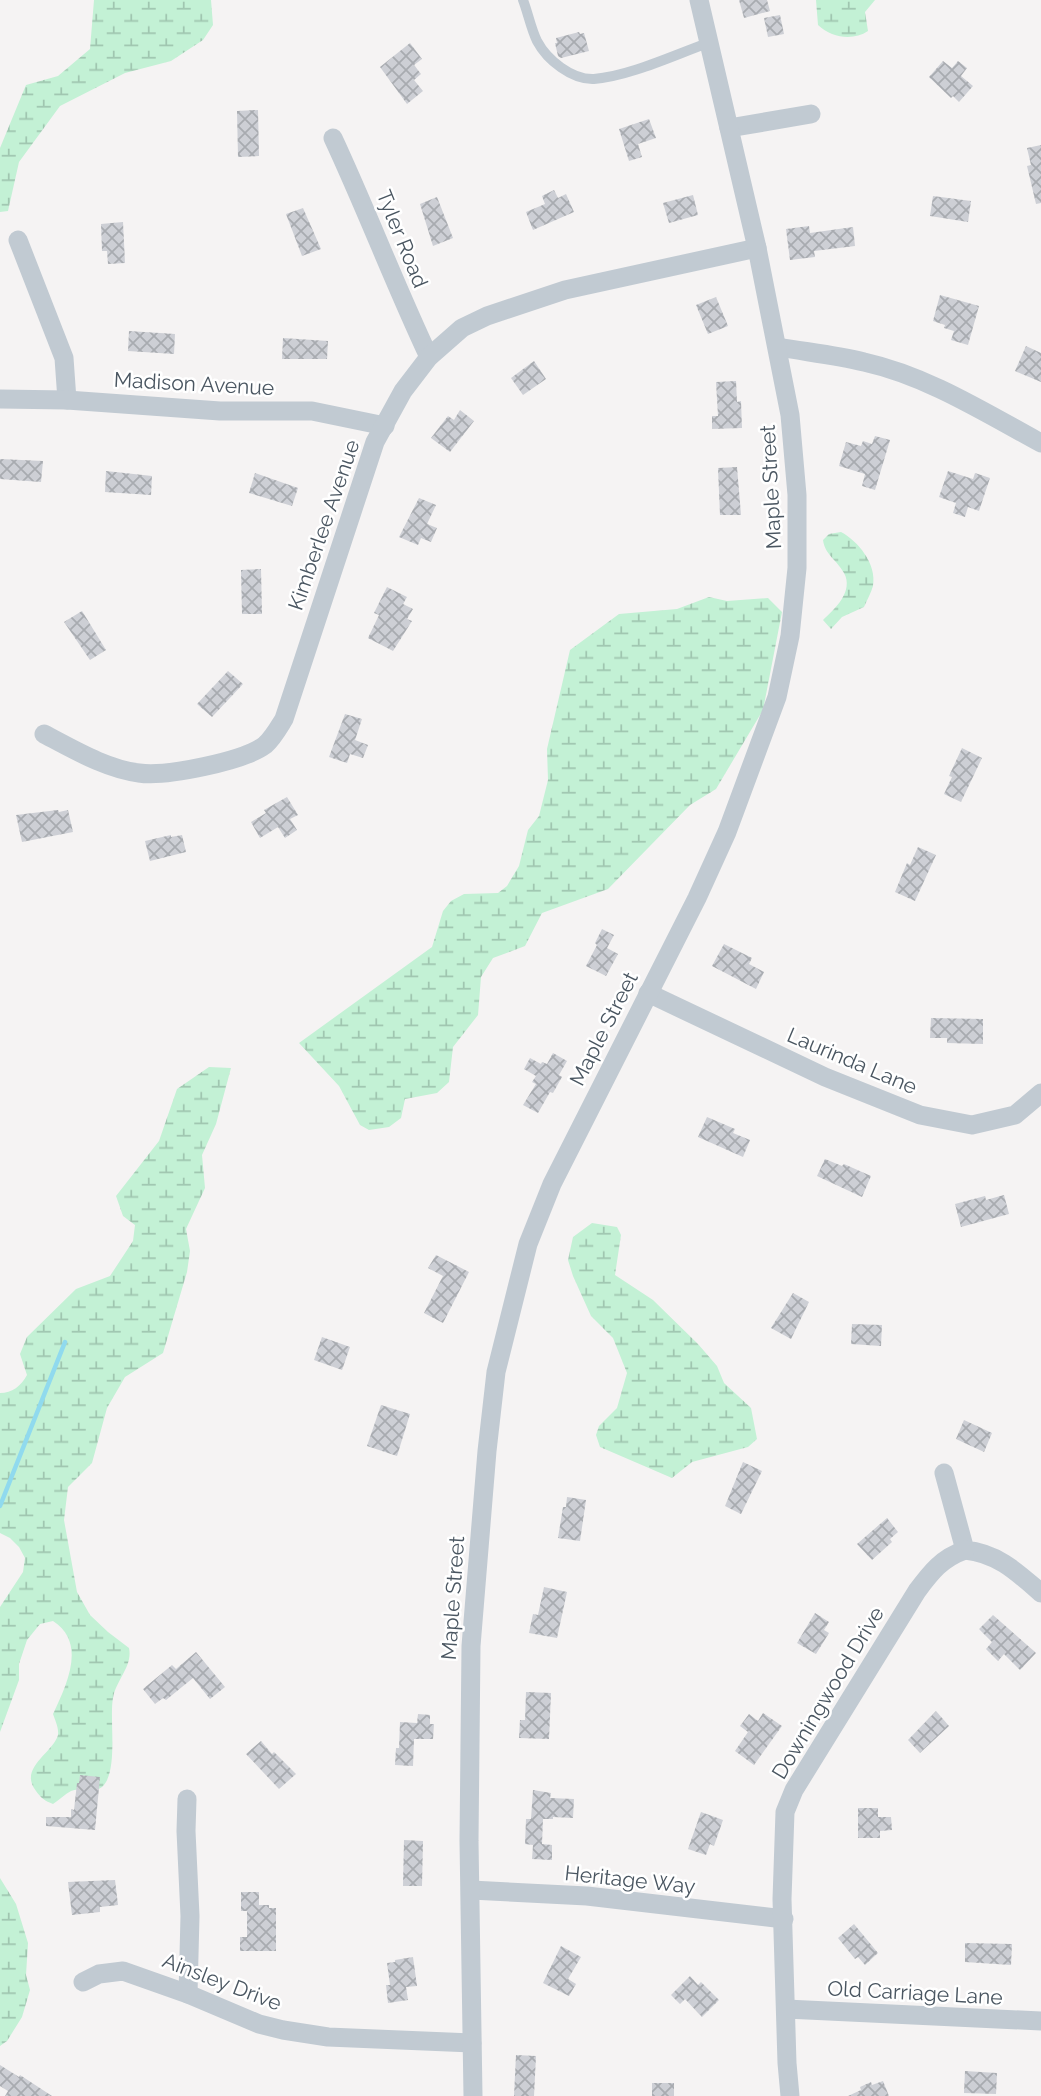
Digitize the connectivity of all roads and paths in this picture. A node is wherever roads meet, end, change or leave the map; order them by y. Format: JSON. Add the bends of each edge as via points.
{"nodes":[{"id":1,"x":523,"y":0,"type":"edge"},
{"id":2,"x":699,"y":0,"type":"edge"},
{"id":3,"x":708,"y":43,"type":"junction"},
{"id":4,"x":811,"y":114,"type":"dead end"},
{"id":5,"x":729,"y":128,"type":"junction"},
{"id":6,"x":333,"y":138,"type":"dead end"},
{"id":7,"x":18,"y":240,"type":"dead end"},
{"id":8,"x":757,"y":248,"type":"junction"},
{"id":9,"x":778,"y":347,"type":"junction"},
{"id":10,"x":429,"y":358,"type":"junction"},
{"id":11,"x":0,"y":399,"type":"edge"},
{"id":12,"x":67,"y":400,"type":"junction"},
{"id":13,"x":385,"y":426,"type":"junction"},
{"id":14,"x":1041,"y":443,"type":"edge"},
{"id":15,"x":44,"y":734,"type":"dead end"},
{"id":16,"x":648,"y":993,"type":"junction"},
{"id":17,"x":1041,"y":1093,"type":"edge"},
{"id":18,"x":944,"y":1473,"type":"dead end"},
{"id":19,"x":965,"y":1549,"type":"junction"},
{"id":20,"x":1041,"y":1593,"type":"edge"},
{"id":21,"x":187,"y":1799,"type":"dead end"},
{"id":22,"x":471,"y":1890,"type":"junction"},
{"id":23,"x":784,"y":1919,"type":"junction"},
{"id":24,"x":83,"y":1982,"type":"dead end"},
{"id":25,"x":188,"y":1994,"type":"junction"},
{"id":26,"x":786,"y":2009,"type":"junction"},
{"id":27,"x":1041,"y":2021,"type":"edge"},
{"id":28,"x":472,"y":2043,"type":"junction"},
{"id":29,"x":473,"y":2096,"type":"edge"},
{"id":30,"x":790,"y":2096,"type":"edge"}],
"edges":[{"from":1,"to":3,"type":"lane","via":[[537,42],[567,72],[591,79]]},
{"from":2,"to":3,"type":"street","name":"Maple Street"},
{"from":3,"to":5,"type":"street","name":"Maple Street"},
{"from":4,"to":5,"type":"street"},
{"from":5,"to":8,"type":"street","name":"Maple Street"},
{"from":6,"to":10,"type":"street","name":"Tyler Road"},
{"from":7,"to":12,"type":"street","via":[[64,358]]},
{"from":8,"to":9,"type":"street","name":"Maple Street"},
{"from":8,"to":10,"type":"street","name":"Kimberlee Avenue","via":[[565,290],[463,328]]},
{"from":9,"to":14,"type":"street","via":[[865,362],[904,374]]},
{"from":9,"to":16,"type":"street","name":"Maple Street","via":[[797,495],[797,568],[790,636],[777,697],[727,832]]},
{"from":10,"to":13,"type":"street","name":"Kimberlee Avenue","via":[[403,391]]},
{"from":11,"to":12,"type":"street","name":"Madison Avenue"},
{"from":12,"to":13,"type":"street","name":"Madison Avenue","via":[[220,411],[312,411]]},
{"from":13,"to":15,"type":"street","name":"Kimberlee Avenue","via":[[374,442],[284,719],[265,744],[231,760],[140,774],[92,758]]},
{"from":16,"to":17,"type":"street","name":"Laurinda Lane","via":[[919,1115],[972,1125],[1015,1115]]},
{"from":16,"to":22,"type":"street","name":"Maple Street","via":[[552,1184],[513,1294],[496,1372],[471,1646]]},
{"from":18,"to":19,"type":"street"},
{"from":19,"to":20,"type":"street","via":[[997,1558]]},
{"from":19,"to":23,"type":"street","name":"Downingwood Drive","via":[[949,1555],[916,1591],[794,1790],[785,1812]]},
{"from":21,"to":25,"type":"street"},
{"from":22,"to":23,"type":"street","name":"Heritage Way","via":[[587,1896]]},
{"from":22,"to":28,"type":"street","name":"Maple Street"},
{"from":23,"to":26,"type":"street","name":"Downingwood Drive"},
{"from":24,"to":25,"type":"street","name":"Ainsley Drive","via":[[123,1971]]},
{"from":25,"to":28,"type":"street","name":"Ainsley Drive","via":[[283,2030],[328,2037]]},
{"from":26,"to":27,"type":"street","name":"Old Carriage Lane"},
{"from":26,"to":30,"type":"street","name":"Downingwood Drive"},
{"from":28,"to":29,"type":"street","name":"Maple Street"}]}
